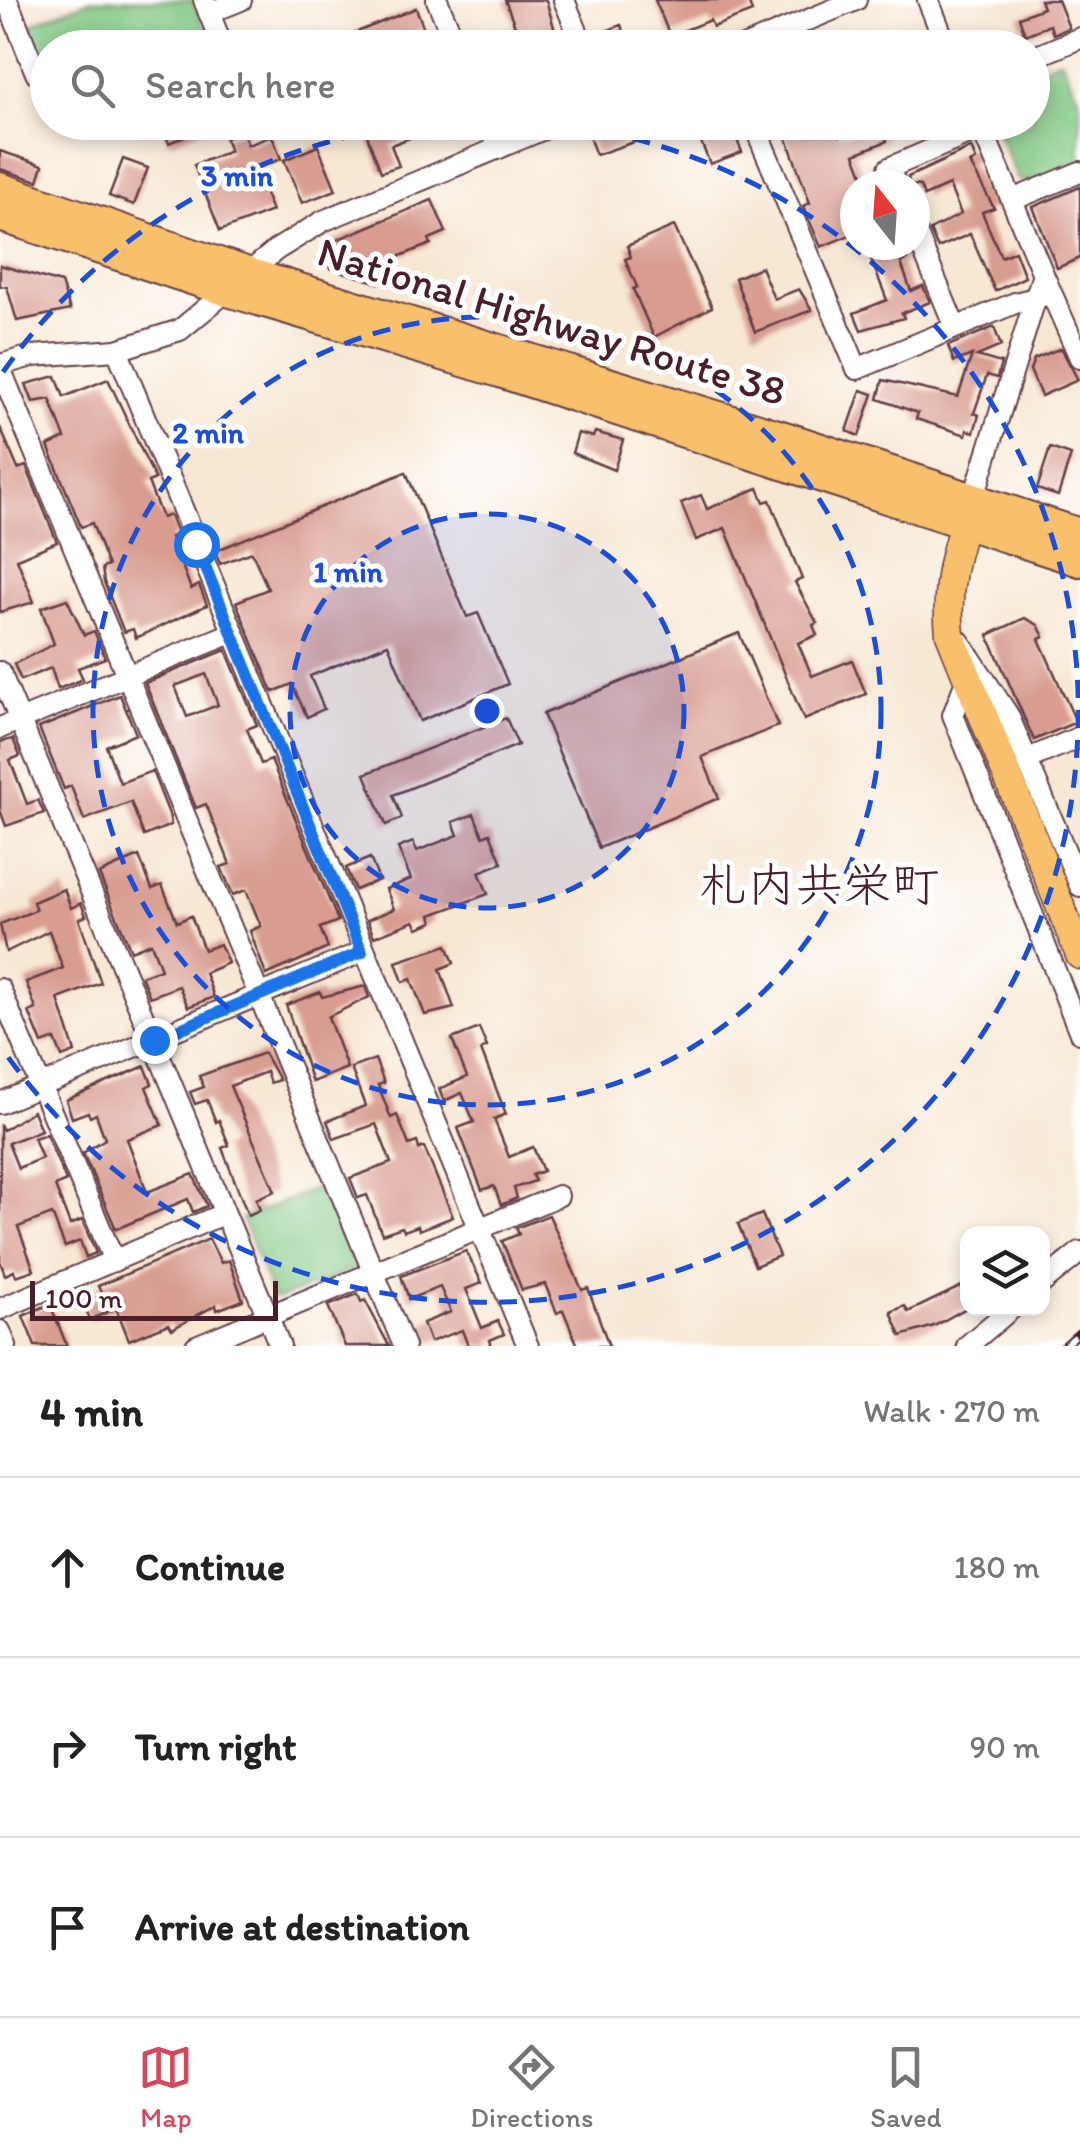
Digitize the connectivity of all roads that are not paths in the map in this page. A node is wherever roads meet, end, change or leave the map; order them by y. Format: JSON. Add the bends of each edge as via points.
{"nodes":[{"id":1,"x":7,"y":0,"type":"edge"},
{"id":2,"x":240,"y":0,"type":"edge"},
{"id":3,"x":437,"y":0,"type":"edge"},
{"id":4,"x":564,"y":0,"type":"edge"},
{"id":5,"x":856,"y":0,"type":"edge"},
{"id":6,"x":928,"y":0,"type":"edge"},
{"id":7,"x":206,"y":6,"type":"edge"},
{"id":8,"x":216,"y":30,"type":"edge"},
{"id":9,"x":450,"y":30,"type":"edge"},
{"id":10,"x":576,"y":30,"type":"edge"},
{"id":11,"x":784,"y":30,"type":"edge"},
{"id":12,"x":940,"y":30,"type":"edge"},
{"id":13,"x":1080,"y":38,"type":"edge"},
{"id":14,"x":1050,"y":50,"type":"edge"},
{"id":15,"x":30,"y":58,"type":"edge"},
{"id":16,"x":496,"y":140,"type":"edge"},
{"id":17,"x":518,"y":140,"type":"edge"},
{"id":18,"x":761,"y":140,"type":"edge"},
{"id":19,"x":948,"y":140,"type":"edge"},
{"id":20,"x":986,"y":140,"type":"edge"},
{"id":21,"x":499,"y":148,"type":"junction"},
{"id":22,"x":890,"y":170,"type":"edge"},
{"id":23,"x":1080,"y":172,"type":"edge"},
{"id":24,"x":0,"y":188,"type":"edge"},
{"id":25,"x":1012,"y":200,"type":"junction"},
{"id":26,"x":0,"y":216,"type":"edge"},
{"id":27,"x":927,"y":260,"type":"edge"},
{"id":28,"x":1043,"y":274,"type":"junction"},
{"id":29,"x":239,"y":283,"type":"junction"},
{"id":30,"x":1040,"y":297,"type":"junction"},
{"id":31,"x":955,"y":327,"type":"junction"},
{"id":32,"x":117,"y":350,"type":"junction"},
{"id":33,"x":1080,"y":358,"type":"edge"},
{"id":34,"x":0,"y":367,"type":"edge"},
{"id":35,"x":968,"y":512,"type":"junction"},
{"id":36,"x":1080,"y":534,"type":"edge"},
{"id":37,"x":1080,"y":562,"type":"edge"},
{"id":38,"x":232,"y":633,"type":"junction"},
{"id":39,"x":950,"y":634,"type":"junction"},
{"id":40,"x":0,"y":672,"type":"edge"},
{"id":41,"x":127,"y":676,"type":"junction"},
{"id":42,"x":966,"y":682,"type":"junction"},
{"id":43,"x":10,"y":723,"type":"edge"},
{"id":44,"x":1080,"y":736,"type":"edge"},
{"id":45,"x":1028,"y":759,"type":"junction"},
{"id":46,"x":1075,"y":861,"type":"edge"},
{"id":47,"x":1080,"y":886,"type":"edge"},
{"id":48,"x":362,"y":952,"type":"junction"},
{"id":49,"x":1080,"y":955,"type":"edge"},
{"id":50,"x":0,"y":989,"type":"edge"},
{"id":51,"x":259,"y":995,"type":"junction"},
{"id":52,"x":1080,"y":1033,"type":"edge"},
{"id":53,"x":154,"y":1040,"type":"junction"},
{"id":54,"x":40,"y":1086,"type":"junction"},
{"id":55,"x":0,"y":1103,"type":"edge"},
{"id":56,"x":558,"y":1196,"type":"dead end"},
{"id":57,"x":224,"y":1214,"type":"junction"},
{"id":58,"x":478,"y":1228,"type":"junction"},
{"id":59,"x":1080,"y":1252,"type":"edge"},
{"id":60,"x":114,"y":1260,"type":"junction"},
{"id":61,"x":373,"y":1272,"type":"junction"},
{"id":62,"x":1050,"y":1277,"type":"edge"},
{"id":63,"x":0,"y":1308,"type":"edge"},
{"id":64,"x":268,"y":1316,"type":"junction"},
{"id":65,"x":1003,"y":1316,"type":"edge"},
{"id":66,"x":0,"y":1331,"type":"edge"},
{"id":67,"x":6,"y":1346,"type":"edge"},
{"id":68,"x":196,"y":1346,"type":"edge"},
{"id":69,"x":280,"y":1346,"type":"edge"},
{"id":70,"x":404,"y":1346,"type":"edge"},
{"id":71,"x":528,"y":1346,"type":"edge"},
{"id":72,"x":967,"y":1346,"type":"edge"}],
"edges":[{"from":1,"to":15,"type":"street"},
{"from":2,"to":7,"type":"street"},
{"from":3,"to":9,"type":"street"},
{"from":4,"to":10,"type":"street"},
{"from":5,"to":11,"type":"street"},
{"from":6,"to":12,"type":"street"},
{"from":7,"to":8,"type":"street"},
{"from":13,"to":14,"type":"street"},
{"from":16,"to":21,"type":"street"},
{"from":17,"to":21,"type":"street"},
{"from":18,"to":31,"type":"street","via":[[856,369]]},
{"from":19,"to":22,"type":"street"},
{"from":20,"to":25,"type":"street"},
{"from":21,"to":29,"type":"street","via":[[322,221]]},
{"from":23,"to":25,"type":"street"},
{"from":24,"to":29,"type":"highway","name":"National Highway Route 38"},
{"from":25,"to":28,"type":"street"},
{"from":26,"to":29,"type":"highway","name":"National Highway Route 38"},
{"from":27,"to":31,"type":"street"},
{"from":28,"to":30,"type":"street"},
{"from":28,"to":33,"type":"street"},
{"from":29,"to":32,"type":"street","via":[[180,330]]},
{"from":29,"to":35,"type":"highway","name":"National Highway Route 38","via":[[721,417]]},
{"from":30,"to":31,"type":"street"},
{"from":30,"to":35,"type":"street"},
{"from":32,"to":34,"type":"street","via":[[32,356]]},
{"from":32,"to":38,"type":"street"},
{"from":34,"to":41,"type":"street"},
{"from":35,"to":36,"type":"highway","name":"National Highway Route 38"},
{"from":35,"to":37,"type":"highway","name":"National Highway Route 38"},
{"from":35,"to":39,"type":"main road","via":[[951,570]]},
{"from":38,"to":41,"type":"street"},
{"from":38,"to":48,"type":"street"},
{"from":39,"to":42,"type":"main road"},
{"from":39,"to":45,"type":"street","via":[[969,649]]},
{"from":40,"to":43,"type":"street"},
{"from":41,"to":43,"type":"street"},
{"from":41,"to":51,"type":"street"},
{"from":42,"to":49,"type":"main road"},
{"from":42,"to":52,"type":"street","via":[[953,714]]},
{"from":43,"to":53,"type":"street"},
{"from":44,"to":45,"type":"street"},
{"from":45,"to":46,"type":"street"},
{"from":46,"to":47,"type":"street"},
{"from":48,"to":51,"type":"street"},
{"from":48,"to":58,"type":"street"},
{"from":50,"to":54,"type":"street"},
{"from":51,"to":53,"type":"street"},
{"from":51,"to":61,"type":"street"},
{"from":53,"to":54,"type":"street"},
{"from":53,"to":57,"type":"street"},
{"from":54,"to":55,"type":"street"},
{"from":54,"to":60,"type":"street"},
{"from":56,"to":58,"type":"street"},
{"from":57,"to":60,"type":"street"},
{"from":57,"to":64,"type":"street"},
{"from":58,"to":61,"type":"street"},
{"from":58,"to":71,"type":"street"},
{"from":59,"to":62,"type":"street"},
{"from":60,"to":63,"type":"street"},
{"from":61,"to":64,"type":"street"},
{"from":61,"to":70,"type":"street"},
{"from":64,"to":68,"type":"street"},
{"from":64,"to":69,"type":"street"},
{"from":65,"to":72,"type":"street"},
{"from":66,"to":67,"type":"street"}]}
